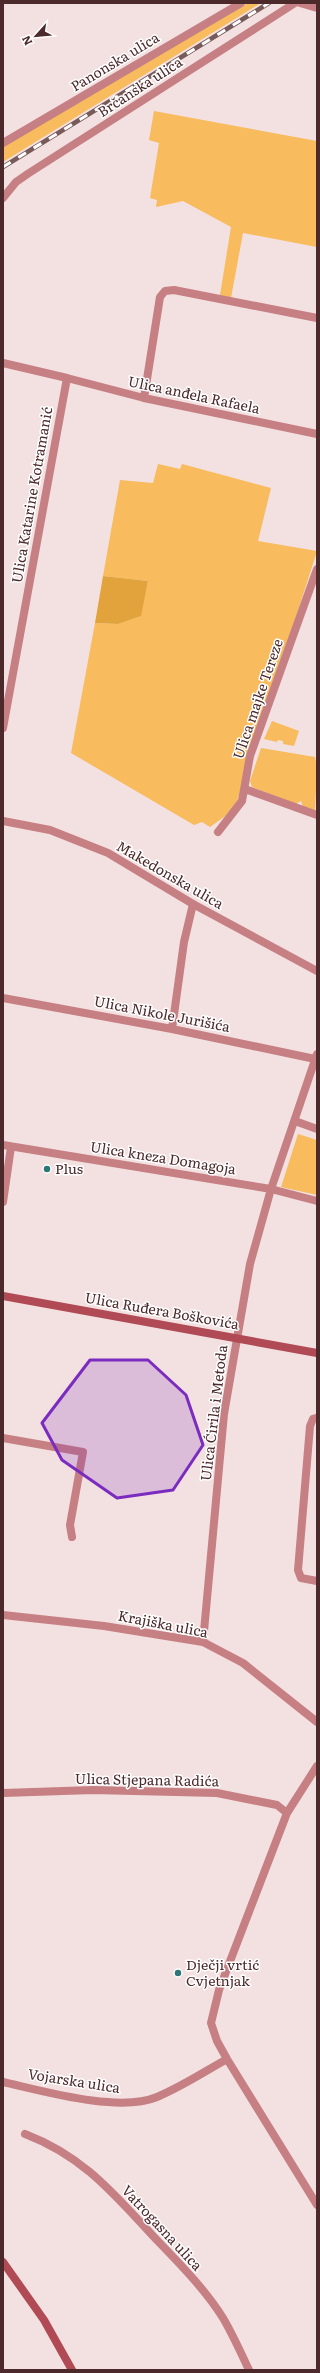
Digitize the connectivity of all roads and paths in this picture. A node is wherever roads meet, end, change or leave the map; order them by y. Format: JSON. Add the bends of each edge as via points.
{"nodes":[{"id":1,"x":241,"y":3,"type":"edge"},
{"id":2,"x":295,"y":3,"type":"edge"},
{"id":3,"x":300,"y":3,"type":"edge"},
{"id":4,"x":317,"y":8,"type":"edge"},
{"id":5,"x":3,"y":142,"type":"edge"},
{"id":6,"x":3,"y":198,"type":"edge"},
{"id":7,"x":317,"y":318,"type":"edge"},
{"id":8,"x":3,"y":363,"type":"edge"},
{"id":9,"x":67,"y":378,"type":"junction"},
{"id":10,"x":144,"y":398,"type":"junction"},
{"id":11,"x":317,"y":434,"type":"edge"},
{"id":12,"x":317,"y":569,"type":"edge"},
{"id":13,"x":3,"y":728,"type":"edge"},
{"id":14,"x":245,"y":789,"type":"junction"},
{"id":15,"x":317,"y":815,"type":"edge"},
{"id":16,"x":3,"y":820,"type":"edge"},
{"id":17,"x":218,"y":832,"type":"dead end"},
{"id":18,"x":193,"y":904,"type":"junction"},
{"id":19,"x":317,"y":971,"type":"edge"},
{"id":20,"x":3,"y":998,"type":"edge"},
{"id":21,"x":172,"y":1029,"type":"junction"},
{"id":22,"x":316,"y":1056,"type":"edge"},
{"id":23,"x":295,"y":1121,"type":"junction"},
{"id":24,"x":317,"y":1129,"type":"edge"},
{"id":25,"x":7,"y":1146,"type":"edge"},
{"id":26,"x":271,"y":1189,"type":"junction"},
{"id":27,"x":317,"y":1201,"type":"edge"},
{"id":28,"x":3,"y":1202,"type":"edge"},
{"id":29,"x":3,"y":1296,"type":"edge"},
{"id":30,"x":236,"y":1337,"type":"junction"},
{"id":31,"x":317,"y":1353,"type":"edge"},
{"id":32,"x":317,"y":1418,"type":"edge"},
{"id":33,"x":3,"y":1438,"type":"edge"},
{"id":34,"x":72,"y":1537,"type":"dead end"},
{"id":35,"x":317,"y":1581,"type":"edge"},
{"id":36,"x":3,"y":1615,"type":"edge"},
{"id":37,"x":204,"y":1642,"type":"junction"},
{"id":38,"x":317,"y":1722,"type":"edge"},
{"id":39,"x":317,"y":1766,"type":"edge"},
{"id":40,"x":3,"y":1793,"type":"edge"},
{"id":41,"x":286,"y":1813,"type":"junction"},
{"id":42,"x":227,"y":2059,"type":"junction"},
{"id":43,"x":3,"y":2082,"type":"edge"},
{"id":44,"x":25,"y":2134,"type":"dead end"},
{"id":45,"x":317,"y":2205,"type":"edge"},
{"id":46,"x":3,"y":2262,"type":"edge"},
{"id":47,"x":72,"y":2370,"type":"edge"},
{"id":48,"x":249,"y":2370,"type":"edge"}],
"edges":[{"from":1,"to":5,"type":"street","name":"Panonska ulica"},
{"from":2,"to":6,"type":"street","name":"Brčanska ulica","via":[[29,173],[16,182]]},
{"from":3,"to":4,"type":"street"},
{"from":7,"to":10,"type":"street","via":[[174,290],[165,291],[160,297]]},
{"from":8,"to":9,"type":"street"},
{"from":9,"to":10,"type":"street","name":"Ulica anđela Rafaela"},
{"from":9,"to":13,"type":"street","name":"Ulica Katarine Kotramanić"},
{"from":10,"to":11,"type":"street","name":"Ulica anđela Rafaela"},
{"from":12,"to":14,"type":"street","name":"Ulica majke Tereze","via":[[250,756]]},
{"from":14,"to":15,"type":"street"},
{"from":14,"to":17,"type":"street","name":"Ulica majke Tereze","via":[[237,811]]},
{"from":16,"to":18,"type":"street","name":"Makedonska ulica","via":[[50,830],[108,853]]},
{"from":18,"to":19,"type":"street","name":"Makedonska ulica"},
{"from":18,"to":21,"type":"street","via":[[184,942]]},
{"from":20,"to":21,"type":"street","name":"Ulica Nikole Jurišića"},
{"from":21,"to":22,"type":"street","name":"Ulica Nikole Jurišića"},
{"from":22,"to":23,"type":"street","name":"Ulica Ćirila i Metoda"},
{"from":23,"to":24,"type":"street"},
{"from":23,"to":26,"type":"street","name":"Ulica Ćirila i Metoda"},
{"from":25,"to":26,"type":"street","name":"Ulica kneza Domagoja"},
{"from":25,"to":28,"type":"street"},
{"from":26,"to":27,"type":"street","name":"Ulica kneza Domagoja"},
{"from":26,"to":30,"type":"street","name":"Ulica Ćirila i Metoda","via":[[250,1264]]},
{"from":29,"to":30,"type":"main road","name":"Ulica Ruđera Boškovića"},
{"from":30,"to":31,"type":"main road","name":"Ulica Ruđera Boškovića"},
{"from":30,"to":37,"type":"street","name":"Ulica Ćirila i Metoda","via":[[224,1414]]},
{"from":32,"to":35,"type":"street","via":[[313,1419],[310,1426],[298,1570],[301,1578]]},
{"from":33,"to":34,"type":"street","via":[[83,1452],[70,1525]]},
{"from":36,"to":37,"type":"street","name":"Krajiška ulica","via":[[104,1626]]},
{"from":37,"to":38,"type":"street","name":"Krajiška ulica","via":[[243,1663]]},
{"from":39,"to":41,"type":"street"},
{"from":40,"to":41,"type":"street","name":"Ulica Stjepana Radića","via":[[93,1790],[216,1793],[277,1805]]},
{"from":41,"to":42,"type":"street","via":[[212,2013],[212,2031]]},
{"from":42,"to":43,"type":"street","name":"Vojarska ulica","via":[[156,2098],[117,2103],[63,2096]]},
{"from":42,"to":45,"type":"street"},
{"from":44,"to":48,"type":"street","name":"Vatrogasna ulica","via":[[50,2144],[90,2171],[176,2260],[211,2302],[231,2332]]},
{"from":46,"to":47,"type":"main road","via":[[44,2320]]}]}
